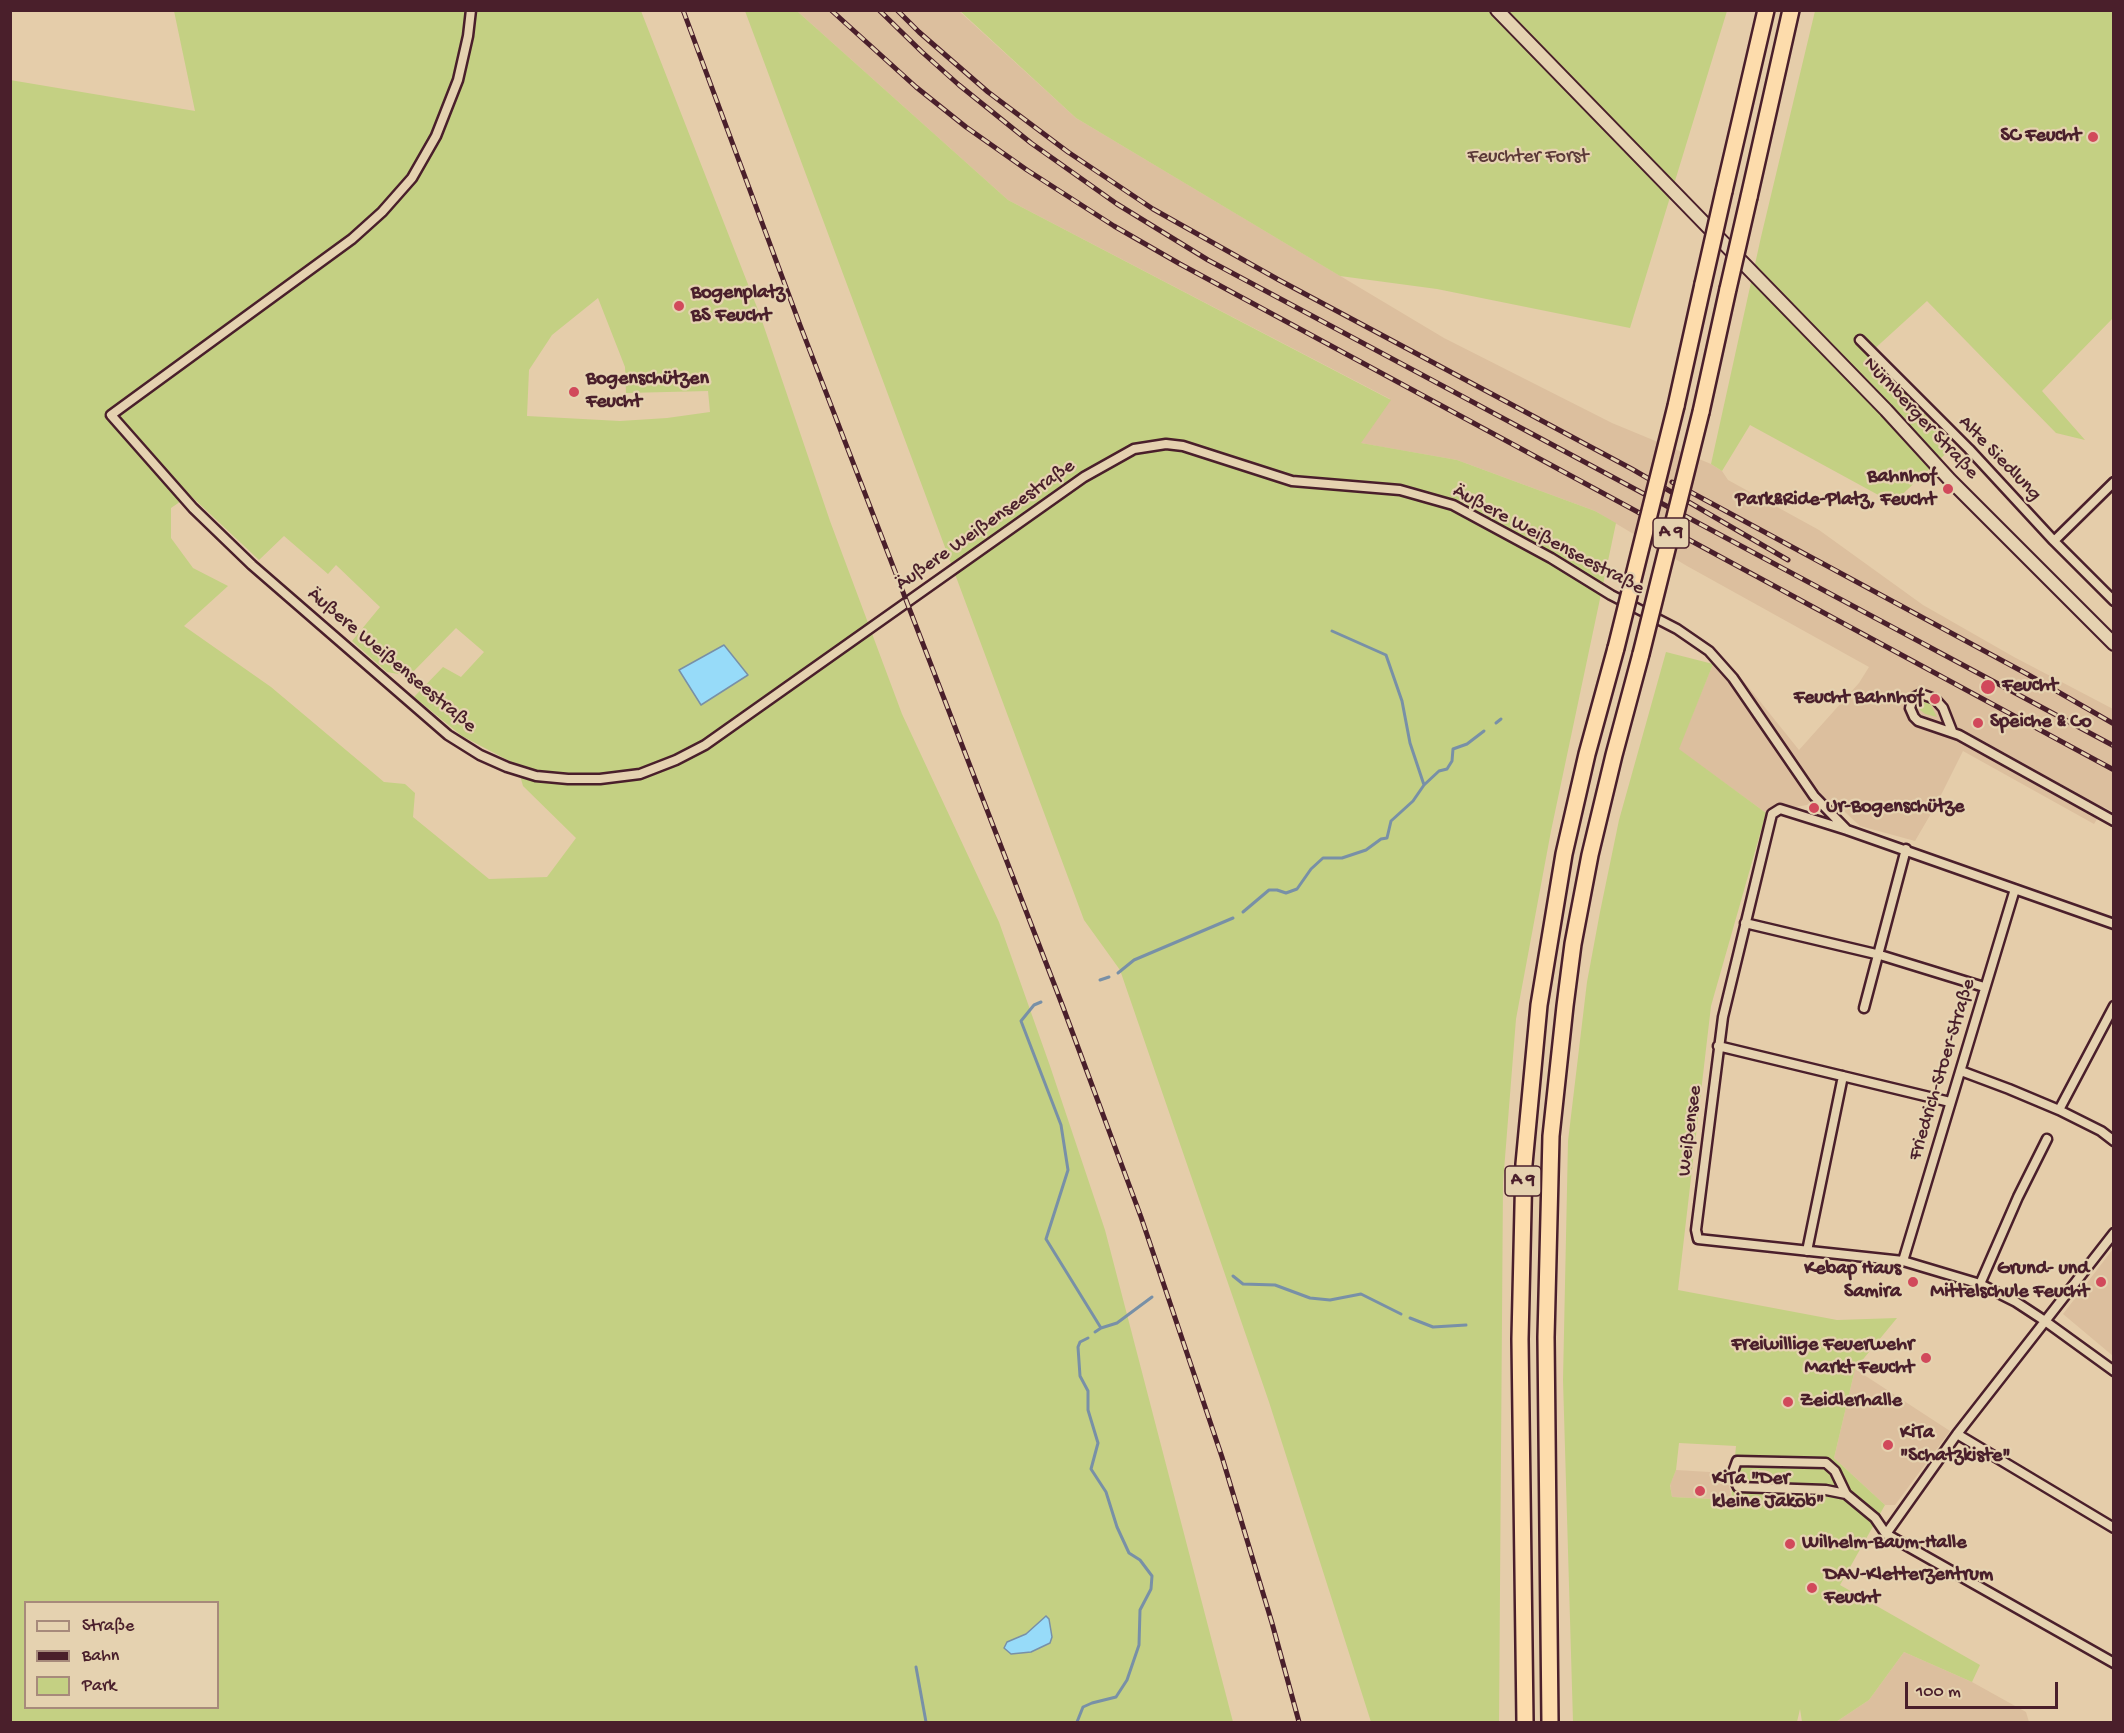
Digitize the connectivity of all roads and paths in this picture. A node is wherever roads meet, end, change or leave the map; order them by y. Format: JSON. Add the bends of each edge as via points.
{"nodes":[{"id":1,"x":471,"y":10,"type":"edge"},
{"id":2,"x":1497,"y":10,"type":"edge"},
{"id":3,"x":1766,"y":10,"type":"edge"},
{"id":4,"x":1791,"y":10,"type":"edge"},
{"id":5,"x":1860,"y":340,"type":"dead end"},
{"id":6,"x":2114,"y":482,"type":"edge"},
{"id":7,"x":2054,"y":541,"type":"junction"},
{"id":8,"x":2114,"y":601,"type":"edge"},
{"id":9,"x":2114,"y":644,"type":"edge"},
{"id":10,"x":1952,"y":731,"type":"junction"},
{"id":11,"x":2114,"y":821,"type":"edge"},
{"id":12,"x":1847,"y":830,"type":"junction"},
{"id":13,"x":1906,"y":849,"type":"junction"},
{"id":14,"x":2015,"y":888,"type":"junction"},
{"id":15,"x":1745,"y":923,"type":"junction"},
{"id":16,"x":2114,"y":924,"type":"edge"},
{"id":17,"x":1880,"y":955,"type":"junction"},
{"id":18,"x":1984,"y":987,"type":"junction"},
{"id":19,"x":2114,"y":1006,"type":"edge"},
{"id":20,"x":1864,"y":1008,"type":"dead end"},
{"id":21,"x":1718,"y":1046,"type":"junction"},
{"id":22,"x":1960,"y":1071,"type":"junction"},
{"id":23,"x":1843,"y":1076,"type":"junction"},
{"id":24,"x":1950,"y":1102,"type":"junction"},
{"id":25,"x":2059,"y":1110,"type":"junction"},
{"id":26,"x":2047,"y":1139,"type":"dead end"},
{"id":27,"x":2114,"y":1141,"type":"edge"},
{"id":28,"x":2114,"y":1233,"type":"edge"},
{"id":29,"x":1807,"y":1251,"type":"junction"},
{"id":30,"x":1903,"y":1261,"type":"junction"},
{"id":31,"x":1980,"y":1284,"type":"junction"},
{"id":32,"x":2045,"y":1321,"type":"junction"},
{"id":33,"x":2114,"y":1371,"type":"edge"},
{"id":34,"x":1957,"y":1434,"type":"junction"},
{"id":35,"x":1846,"y":1494,"type":"junction"},
{"id":36,"x":2114,"y":1528,"type":"edge"},
{"id":37,"x":1886,"y":1534,"type":"junction"},
{"id":38,"x":2114,"y":1664,"type":"edge"},
{"id":39,"x":1525,"y":1722,"type":"edge"},
{"id":40,"x":1550,"y":1722,"type":"edge"}],
"edges":[{"from":1,"to":12,"type":"street","name":"Äußere Weißenseestraße","via":[[459,80],[436,136],[412,178],[382,212],[111,415],[201,516],[252,565],[448,735],[480,755],[536,776],[568,779],[640,774],[676,760],[705,745],[1084,477],[1134,449],[1166,444],[1292,481],[1400,490],[1454,505],[1677,629],[1709,651],[1733,678],[1814,796]]},
{"from":2,"to":9,"type":"main road","name":"Nürnberger Straße","via":[[1950,480]]},
{"from":3,"to":39,"type":"highway","number":"A 9","bridge":true,"via":[[1676,406],[1587,754],[1539,1005],[1521,1236]]},
{"from":4,"to":40,"type":"highway","number":"A 9","bridge":true,"via":[[1701,412],[1608,777],[1575,933],[1551,1136],[1545,1337]]},
{"from":5,"to":7,"type":"street","name":"Alte Siedlung"},
{"from":6,"to":7,"type":"street"},
{"from":7,"to":8,"type":"street","name":"Alte Siedlung"},
{"from":10,"to":10,"type":"street","via":[[1935,699],[1921,694],[1913,699],[1910,708],[1918,721]]},
{"from":10,"to":11,"type":"street"},
{"from":12,"to":13,"type":"street"},
{"from":12,"to":15,"type":"street","via":[[1780,809],[1772,814]]},
{"from":13,"to":14,"type":"street"},
{"from":13,"to":17,"type":"street"},
{"from":14,"to":16,"type":"street"},
{"from":14,"to":18,"type":"street","name":"Friedrich-Stoer-Straße"},
{"from":15,"to":17,"type":"street"},
{"from":15,"to":21,"type":"street"},
{"from":17,"to":18,"type":"street"},
{"from":17,"to":20,"type":"street"},
{"from":18,"to":22,"type":"street","name":"Friedrich-Stoer-Straße"},
{"from":19,"to":25,"type":"street"},
{"from":21,"to":23,"type":"street"},
{"from":21,"to":29,"type":"street","name":"Weißensee","via":[[1698,1239]]},
{"from":22,"to":24,"type":"street","name":"Friedrich-Stoer-Straße"},
{"from":22,"to":25,"type":"street"},
{"from":23,"to":24,"type":"street"},
{"from":23,"to":29,"type":"street"},
{"from":24,"to":30,"type":"street","name":"Friedrich-Stoer-Straße"},
{"from":25,"to":27,"type":"street"},
{"from":26,"to":31,"type":"street"},
{"from":28,"to":32,"type":"street"},
{"from":29,"to":30,"type":"street","name":"Weißensee"},
{"from":30,"to":31,"type":"street","name":"Weißensee"},
{"from":31,"to":32,"type":"street","name":"Weißensee"},
{"from":32,"to":33,"type":"street","name":"Weißensee"},
{"from":32,"to":34,"type":"street"},
{"from":34,"to":36,"type":"street"},
{"from":34,"to":37,"type":"street"},
{"from":35,"to":35,"type":"street","via":[[1835,1471],[1826,1463],[1737,1461],[1732,1475],[1738,1487]]},
{"from":35,"to":37,"type":"street","via":[[1875,1518]]},
{"from":37,"to":38,"type":"street"}]}
